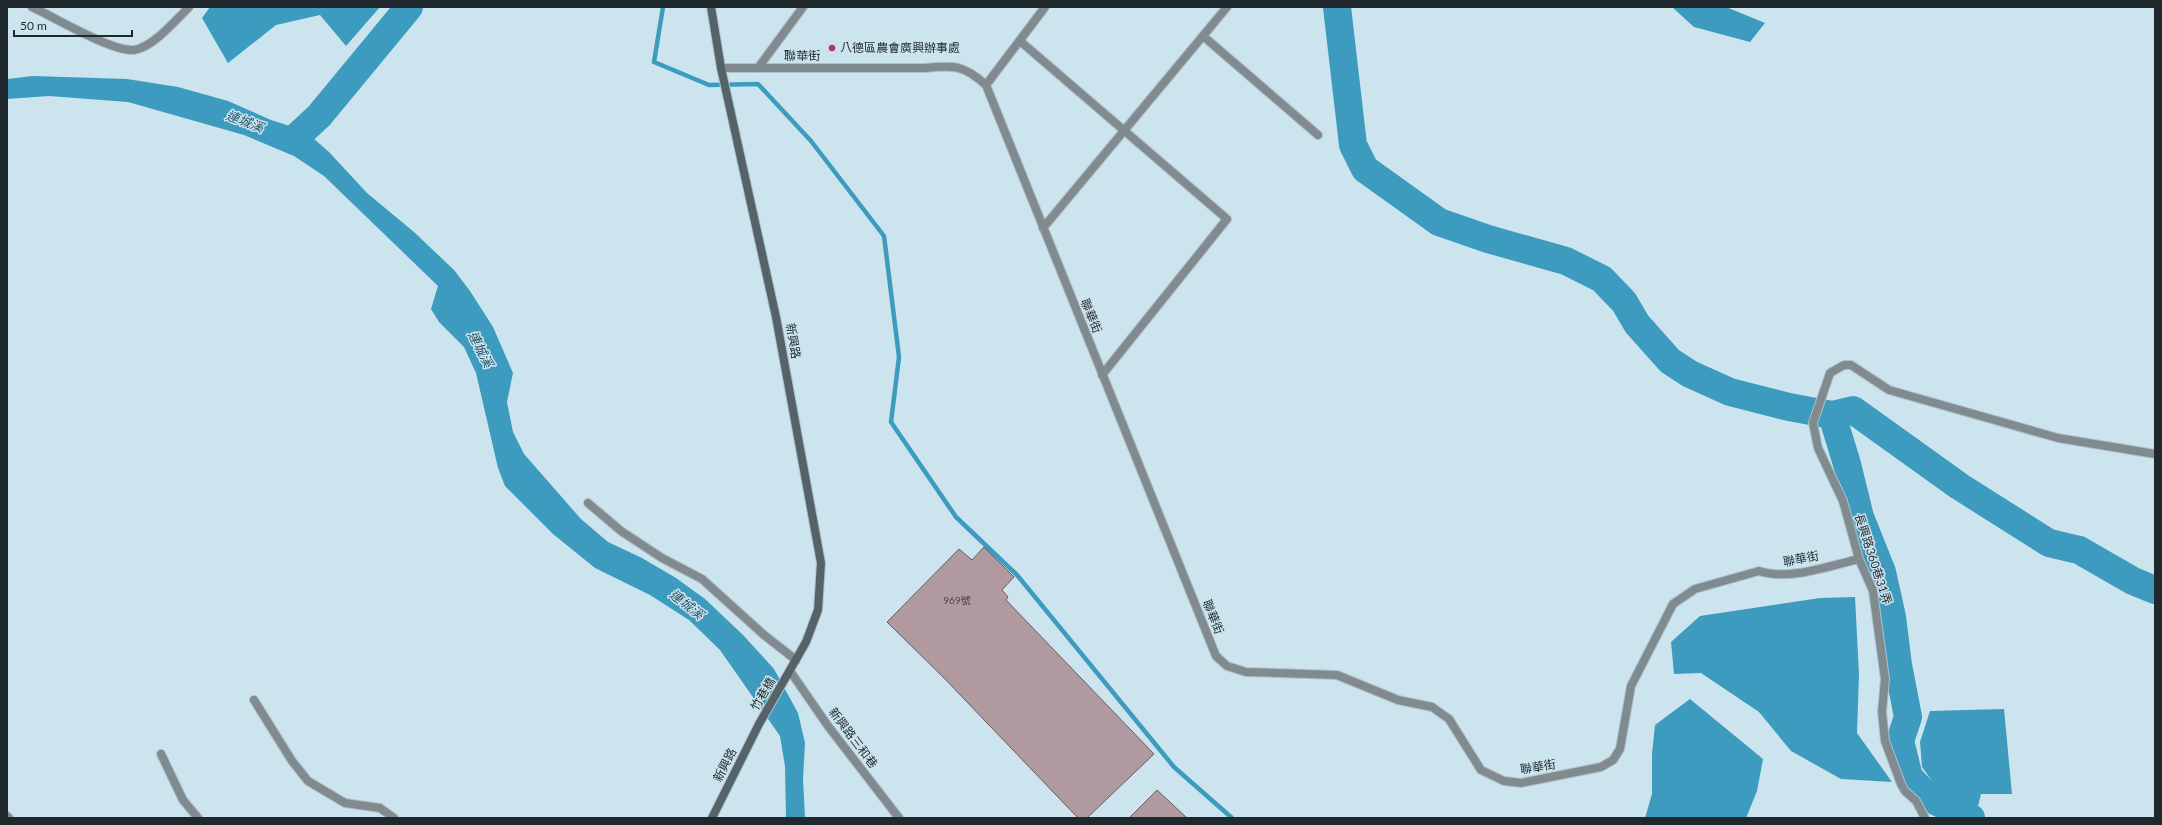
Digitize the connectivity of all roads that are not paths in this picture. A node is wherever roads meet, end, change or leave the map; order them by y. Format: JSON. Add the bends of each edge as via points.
{"nodes":[{"id":1,"x":32,"y":7,"type":"edge"},
{"id":2,"x":189,"y":7,"type":"edge"},
{"id":3,"x":711,"y":7,"type":"edge"},
{"id":4,"x":803,"y":7,"type":"edge"},
{"id":5,"x":1045,"y":7,"type":"edge"},
{"id":6,"x":1227,"y":7,"type":"edge"},
{"id":7,"x":1203,"y":36,"type":"junction"},
{"id":8,"x":1020,"y":41,"type":"junction"},
{"id":9,"x":758,"y":68,"type":"junction"},
{"id":10,"x":722,"y":71,"type":"junction"},
{"id":11,"x":986,"y":85,"type":"junction"},
{"id":12,"x":1124,"y":130,"type":"junction"},
{"id":13,"x":1318,"y":135,"type":"dead end"},
{"id":14,"x":1043,"y":228,"type":"junction"},
{"id":15,"x":1102,"y":375,"type":"junction"},
{"id":16,"x":2155,"y":454,"type":"edge"},
{"id":17,"x":588,"y":503,"type":"dead end"},
{"id":18,"x":1859,"y":559,"type":"junction"},
{"id":19,"x":796,"y":660,"type":"junction"},
{"id":20,"x":789,"y":674,"type":"junction"},
{"id":21,"x":254,"y":700,"type":"dead end"},
{"id":22,"x":759,"y":724,"type":"joint"},
{"id":23,"x":161,"y":754,"type":"dead end"},
{"id":24,"x":198,"y":818,"type":"edge"},
{"id":25,"x":394,"y":818,"type":"edge"},
{"id":26,"x":712,"y":818,"type":"edge"},
{"id":27,"x":899,"y":818,"type":"edge"},
{"id":28,"x":1925,"y":818,"type":"edge"}],
"edges":[{"from":1,"to":2,"type":"street","via":[[116,48],[133,50],[144,46],[165,31]]},
{"from":3,"to":10,"type":"street","name":"新興路"},
{"from":4,"to":9,"type":"street"},
{"from":5,"to":8,"type":"street"},
{"from":6,"to":7,"type":"street"},
{"from":7,"to":12,"type":"street"},
{"from":7,"to":13,"type":"street"},
{"from":8,"to":11,"type":"street"},
{"from":8,"to":12,"type":"street"},
{"from":9,"to":10,"type":"street","name":"聯華街"},
{"from":9,"to":11,"type":"street","name":"聯華街","via":[[926,68],[953,65],[975,74]]},
{"from":10,"to":19,"type":"street","name":"新興路","via":[[776,317],[821,562],[818,610]]},
{"from":11,"to":14,"type":"street","name":"聯華街"},
{"from":12,"to":14,"type":"street"},
{"from":12,"to":15,"type":"street","via":[[1226,219]]},
{"from":14,"to":15,"type":"street","name":"聯華街"},
{"from":15,"to":18,"type":"street","name":"聯華街","via":[[1216,656],[1227,666],[1246,672],[1337,675],[1398,700],[1432,707],[1449,719],[1481,770],[1504,781],[1521,783],[1601,767],[1613,760],[1620,749],[1631,686],[1673,604],[1695,589],[1759,571],[1788,575]]},
{"from":16,"to":18,"type":"street","name":"長興路360巷31弄","via":[[2058,438],[1889,390],[1851,366],[1844,365],[1830,373],[1813,423],[1818,448],[1843,501]]},
{"from":17,"to":19,"type":"street","via":[[621,531],[662,558],[702,579]]},
{"from":18,"to":28,"type":"street","name":"長興路360巷31弄","via":[[1873,591],[1878,613],[1885,679],[1882,712],[1885,740],[1901,784],[1916,801]]},
{"from":19,"to":20,"type":"street","name":"新興路"},
{"from":20,"to":22,"type":"street","name":"竹巷橋"},
{"from":20,"to":27,"type":"street","name":"新興路三和巷"},
{"from":21,"to":25,"type":"street","via":[[292,761],[308,781],[345,803],[380,808]]},
{"from":22,"to":26,"type":"street","name":"新興路"},
{"from":23,"to":24,"type":"street","via":[[183,800]]}]}
